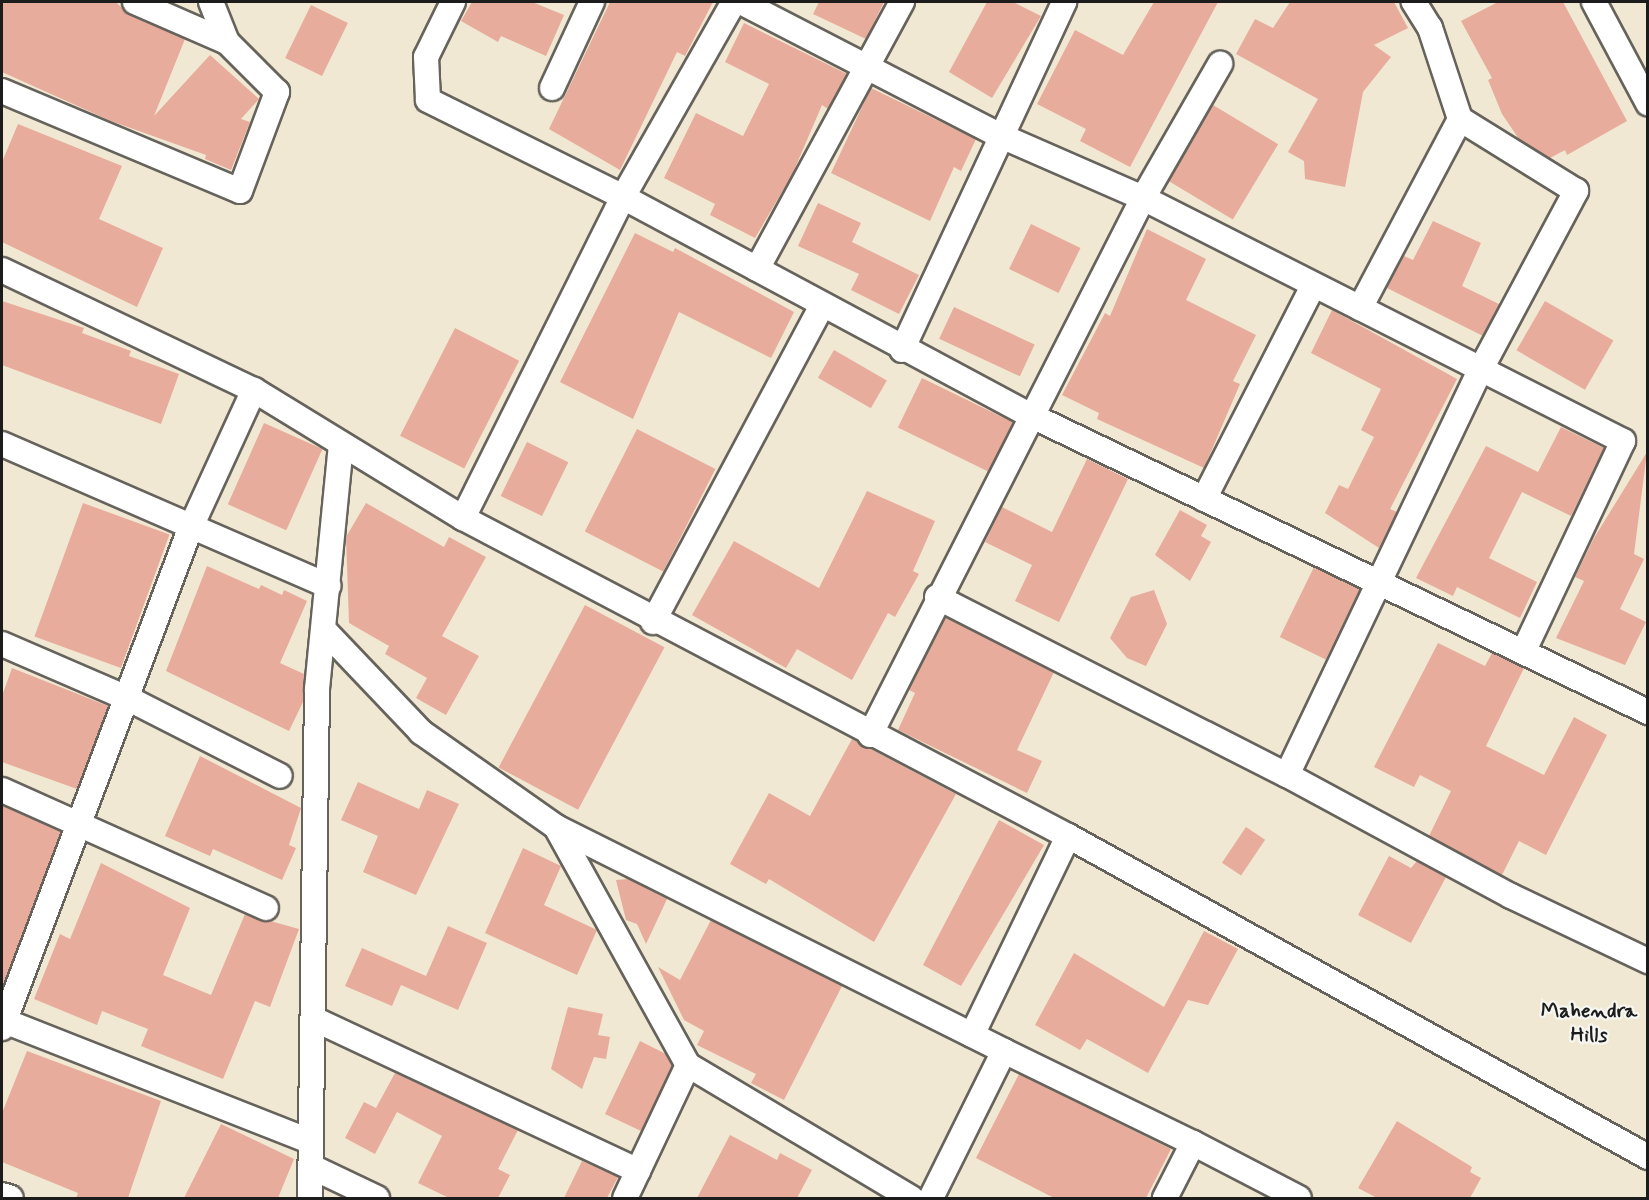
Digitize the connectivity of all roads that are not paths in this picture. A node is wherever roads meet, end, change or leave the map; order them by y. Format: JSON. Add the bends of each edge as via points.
{"nodes":[{"id":1,"x":135,"y":2,"type":"edge"},
{"id":2,"x":211,"y":2,"type":"edge"},
{"id":3,"x":453,"y":2,"type":"edge"},
{"id":4,"x":592,"y":2,"type":"edge"},
{"id":5,"x":734,"y":2,"type":"edge"},
{"id":6,"x":741,"y":2,"type":"edge"},
{"id":7,"x":902,"y":2,"type":"edge"},
{"id":8,"x":1064,"y":2,"type":"edge"},
{"id":9,"x":1414,"y":2,"type":"edge"},
{"id":10,"x":1594,"y":2,"type":"edge"},
{"id":11,"x":228,"y":42,"type":"junction"},
{"id":12,"x":868,"y":63,"type":"junction"},
{"id":13,"x":1220,"y":64,"type":"dead end"},
{"id":14,"x":552,"y":88,"type":"dead end"},
{"id":15,"x":2,"y":91,"type":"edge"},
{"id":16,"x":1647,"y":103,"type":"edge"},
{"id":17,"x":1460,"y":119,"type":"junction"},
{"id":18,"x":999,"y":135,"type":"junction"},
{"id":19,"x":623,"y":197,"type":"junction"},
{"id":20,"x":1143,"y":198,"type":"junction"},
{"id":21,"x":758,"y":269,"type":"junction"},
{"id":22,"x":2,"y":270,"type":"edge"},
{"id":23,"x":1313,"y":286,"type":"junction"},
{"id":24,"x":821,"y":307,"type":"junction"},
{"id":25,"x":1360,"y":308,"type":"junction"},
{"id":26,"x":902,"y":350,"type":"junction"},
{"id":27,"x":1482,"y":367,"type":"junction"},
{"id":28,"x":254,"y":390,"type":"junction"},
{"id":29,"x":1030,"y":414,"type":"junction"},
{"id":30,"x":2,"y":444,"type":"edge"},
{"id":31,"x":341,"y":445,"type":"junction"},
{"id":32,"x":1204,"y":499,"type":"junction"},
{"id":33,"x":463,"y":518,"type":"junction"},
{"id":34,"x":190,"y":530,"type":"junction"},
{"id":35,"x":1382,"y":582,"type":"junction"},
{"id":36,"x":328,"y":586,"type":"junction"},
{"id":37,"x":937,"y":597,"type":"junction"},
{"id":38,"x":653,"y":622,"type":"junction"},
{"id":39,"x":324,"y":630,"type":"junction"},
{"id":40,"x":2,"y":644,"type":"edge"},
{"id":41,"x":1526,"y":648,"type":"junction"},
{"id":42,"x":129,"y":699,"type":"junction"},
{"id":43,"x":1647,"y":712,"type":"edge"},
{"id":44,"x":870,"y":735,"type":"junction"},
{"id":45,"x":280,"y":776,"type":"dead end"},
{"id":46,"x":1287,"y":776,"type":"junction"},
{"id":47,"x":2,"y":790,"type":"edge"},
{"id":48,"x":80,"y":826,"type":"junction"},
{"id":49,"x":556,"y":826,"type":"junction"},
{"id":50,"x":1068,"y":836,"type":"junction"},
{"id":51,"x":266,"y":908,"type":"dead end"},
{"id":52,"x":1647,"y":961,"type":"edge"},
{"id":53,"x":314,"y":1019,"type":"junction"},
{"id":54,"x":2,"y":1023,"type":"edge"},
{"id":55,"x":972,"y":1035,"type":"junction"},
{"id":56,"x":1004,"y":1051,"type":"junction"},
{"id":57,"x":688,"y":1065,"type":"junction"},
{"id":58,"x":311,"y":1142,"type":"junction"},
{"id":59,"x":1193,"y":1143,"type":"junction"},
{"id":60,"x":1647,"y":1157,"type":"edge"},
{"id":61,"x":312,"y":1167,"type":"junction"},
{"id":62,"x":638,"y":1171,"type":"junction"},
{"id":63,"x":2,"y":1195,"type":"edge"},
{"id":64,"x":11,"y":1198,"type":"edge"},
{"id":65,"x":310,"y":1198,"type":"edge"},
{"id":66,"x":376,"y":1198,"type":"edge"},
{"id":67,"x":625,"y":1198,"type":"edge"},
{"id":68,"x":911,"y":1198,"type":"edge"},
{"id":69,"x":931,"y":1198,"type":"edge"},
{"id":70,"x":1165,"y":1198,"type":"edge"},
{"id":71,"x":1299,"y":1198,"type":"edge"}],
"edges":[{"from":1,"to":11,"type":"street"},
{"from":2,"to":11,"type":"street"},
{"from":3,"to":19,"type":"street","via":[[426,57],[428,100]]},
{"from":4,"to":14,"type":"street"},
{"from":5,"to":19,"type":"street"},
{"from":6,"to":12,"type":"street"},
{"from":7,"to":12,"type":"street"},
{"from":8,"to":18,"type":"street"},
{"from":9,"to":17,"type":"street","via":[[1430,28]]},
{"from":10,"to":16,"type":"street"},
{"from":11,"to":15,"type":"street","via":[[277,92],[240,191]]},
{"from":12,"to":18,"type":"street"},
{"from":12,"to":21,"type":"street"},
{"from":13,"to":20,"type":"street"},
{"from":17,"to":25,"type":"street"},
{"from":17,"to":27,"type":"street","via":[[1576,191]]},
{"from":18,"to":20,"type":"street"},
{"from":18,"to":26,"type":"street"},
{"from":19,"to":21,"type":"street"},
{"from":19,"to":33,"type":"street"},
{"from":20,"to":23,"type":"street"},
{"from":20,"to":29,"type":"street"},
{"from":21,"to":24,"type":"street"},
{"from":22,"to":28,"type":"street"},
{"from":23,"to":25,"type":"street"},
{"from":23,"to":32,"type":"street"},
{"from":24,"to":26,"type":"street"},
{"from":24,"to":38,"type":"street"},
{"from":25,"to":27,"type":"street"},
{"from":26,"to":29,"type":"street"},
{"from":27,"to":35,"type":"street"},
{"from":27,"to":41,"type":"street","via":[[1623,441]]},
{"from":28,"to":31,"type":"street"},
{"from":28,"to":34,"type":"street"},
{"from":29,"to":32,"type":"street"},
{"from":29,"to":37,"type":"street"},
{"from":30,"to":34,"type":"street"},
{"from":31,"to":33,"type":"street"},
{"from":31,"to":36,"type":"street"},
{"from":32,"to":35,"type":"street"},
{"from":33,"to":38,"type":"street"},
{"from":34,"to":36,"type":"street"},
{"from":34,"to":42,"type":"street"},
{"from":35,"to":41,"type":"street"},
{"from":35,"to":46,"type":"street"},
{"from":36,"to":39,"type":"street"},
{"from":37,"to":44,"type":"street"},
{"from":37,"to":46,"type":"street"},
{"from":38,"to":44,"type":"street"},
{"from":39,"to":49,"type":"street","via":[[421,732]]},
{"from":39,"to":53,"type":"street","via":[[317,700]]},
{"from":40,"to":42,"type":"street"},
{"from":41,"to":43,"type":"street"},
{"from":42,"to":45,"type":"street"},
{"from":42,"to":48,"type":"street"},
{"from":44,"to":50,"type":"street"},
{"from":46,"to":52,"type":"street","via":[[1511,896]]},
{"from":47,"to":48,"type":"street"},
{"from":48,"to":51,"type":"street"},
{"from":48,"to":54,"type":"street"},
{"from":49,"to":55,"type":"street"},
{"from":49,"to":57,"type":"street"},
{"from":50,"to":55,"type":"street"},
{"from":50,"to":60,"type":"street"},
{"from":53,"to":58,"type":"street"},
{"from":53,"to":62,"type":"street"},
{"from":54,"to":58,"type":"street"},
{"from":55,"to":56,"type":"street"},
{"from":56,"to":59,"type":"street"},
{"from":56,"to":69,"type":"street"},
{"from":57,"to":62,"type":"street"},
{"from":57,"to":68,"type":"street"},
{"from":58,"to":61,"type":"street"},
{"from":59,"to":70,"type":"street"},
{"from":59,"to":71,"type":"street"},
{"from":61,"to":65,"type":"street"},
{"from":61,"to":66,"type":"street"},
{"from":62,"to":67,"type":"street"},
{"from":63,"to":64,"type":"street"}]}
